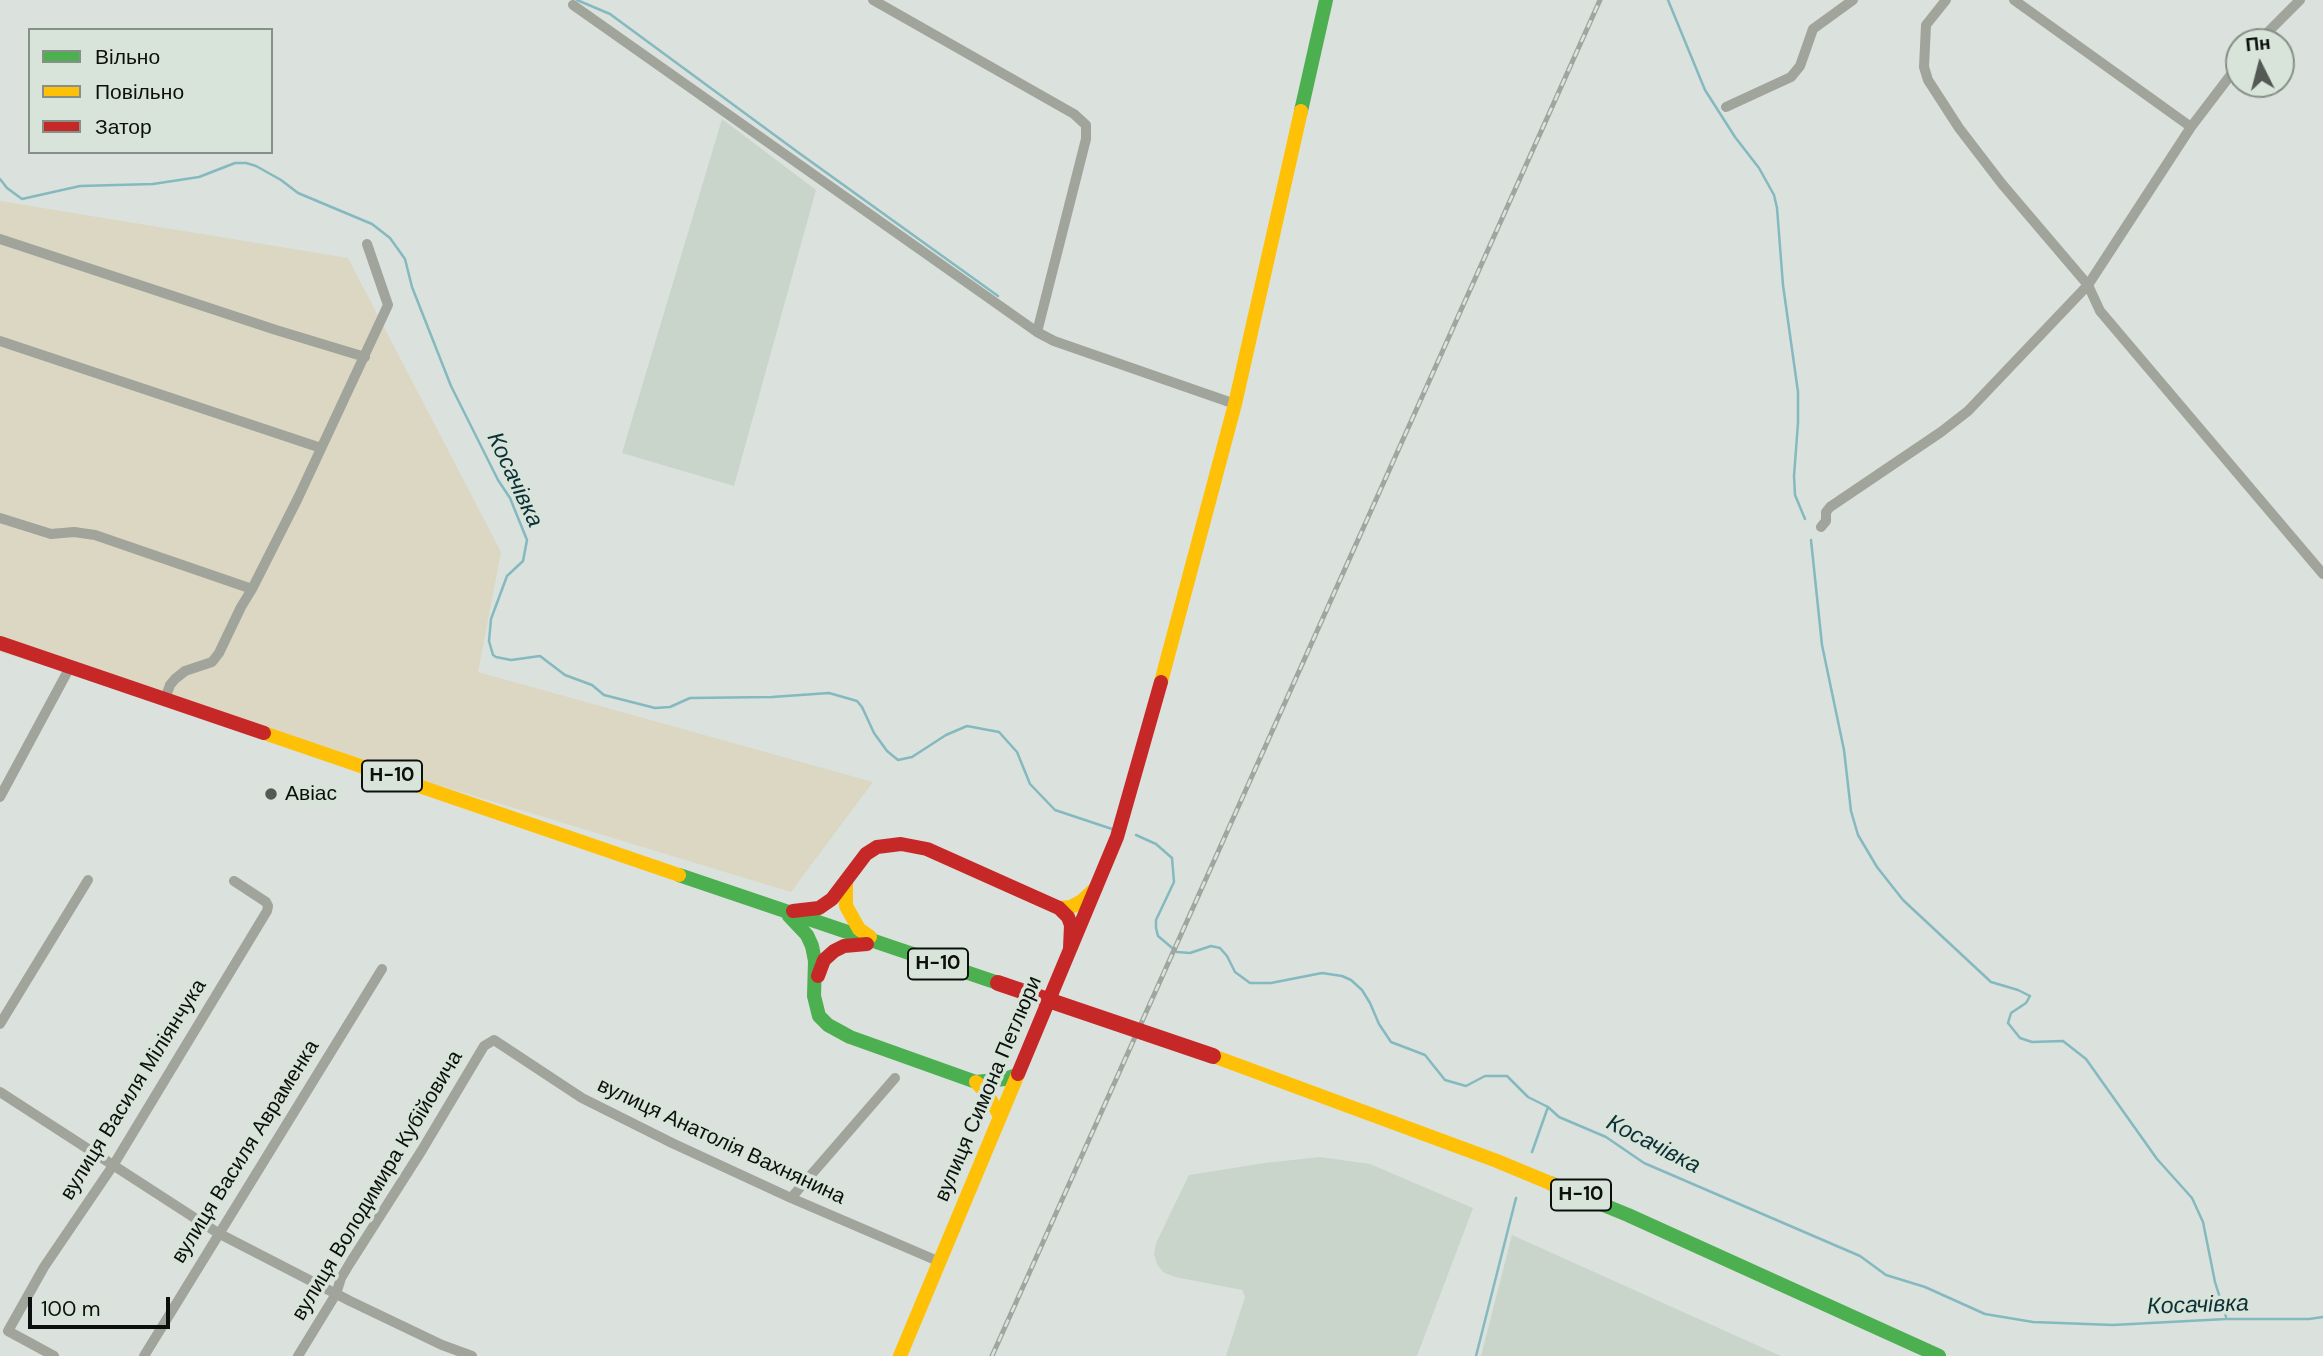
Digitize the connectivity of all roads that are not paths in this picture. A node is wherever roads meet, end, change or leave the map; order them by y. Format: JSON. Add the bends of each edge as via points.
{"nodes":[{"id":1,"x":873,"y":0,"type":"edge"},
{"id":2,"x":1326,"y":0,"type":"edge"},
{"id":3,"x":1853,"y":0,"type":"edge"},
{"id":4,"x":1946,"y":0,"type":"edge"},
{"id":5,"x":2014,"y":0,"type":"edge"},
{"id":6,"x":2301,"y":0,"type":"edge"},
{"id":7,"x":573,"y":5,"type":"dead end"},
{"id":8,"x":2272,"y":28,"type":"edge"},
{"id":9,"x":2225,"y":82,"type":"edge"},
{"id":10,"x":1726,"y":107,"type":"dead end"},
{"id":11,"x":2191,"y":127,"type":"junction"},
{"id":12,"x":0,"y":239,"type":"edge"},
{"id":13,"x":366,"y":244,"type":"dead end"},
{"id":14,"x":2088,"y":285,"type":"junction"},
{"id":15,"x":1037,"y":331,"type":"junction"},
{"id":16,"x":0,"y":341,"type":"edge"},
{"id":17,"x":365,"y":357,"type":"junction"},
{"id":18,"x":1234,"y":404,"type":"junction"},
{"id":19,"x":321,"y":448,"type":"junction"},
{"id":20,"x":0,"y":518,"type":"edge"},
{"id":21,"x":1821,"y":527,"type":"dead end"},
{"id":22,"x":2323,"y":574,"type":"edge"},
{"id":23,"x":252,"y":589,"type":"junction"},
{"id":24,"x":0,"y":643,"type":"edge"},
{"id":25,"x":70,"y":667,"type":"junction"},
{"id":26,"x":165,"y":699,"type":"junction"},
{"id":27,"x":0,"y":797,"type":"edge"},
{"id":28,"x":847,"y":879,"type":"junction"},
{"id":29,"x":88,"y":880,"type":"dead end"},
{"id":30,"x":234,"y":881,"type":"dead end"},
{"id":31,"x":1096,"y":888,"type":"junction"},
{"id":32,"x":1059,"y":908,"type":"junction"},
{"id":33,"x":783,"y":911,"type":"junction"},
{"id":34,"x":879,"y":944,"type":"junction"},
{"id":35,"x":1070,"y":948,"type":"junction"},
{"id":36,"x":382,"y":969,"type":"dead end"},
{"id":37,"x":814,"y":996,"type":"junction"},
{"id":38,"x":0,"y":1024,"type":"edge"},
{"id":39,"x":494,"y":1040,"type":"joint"},
{"id":40,"x":1017,"y":1075,"type":"junction"},
{"id":41,"x":895,"y":1078,"type":"dead end"},
{"id":42,"x":976,"y":1082,"type":"junction"},
{"id":43,"x":0,"y":1092,"type":"edge"},
{"id":44,"x":1000,"y":1116,"type":"junction"},
{"id":45,"x":114,"y":1164,"type":"junction"},
{"id":46,"x":791,"y":1198,"type":"junction"},
{"id":47,"x":218,"y":1233,"type":"junction"},
{"id":48,"x":940,"y":1262,"type":"junction"},
{"id":49,"x":336,"y":1294,"type":"junction"},
{"id":50,"x":54,"y":1356,"type":"edge"},
{"id":51,"x":144,"y":1356,"type":"edge"},
{"id":52,"x":298,"y":1356,"type":"edge"},
{"id":53,"x":472,"y":1356,"type":"edge"},
{"id":54,"x":900,"y":1356,"type":"edge"},
{"id":55,"x":1939,"y":1356,"type":"edge"}],
"edges":[{"from":1,"to":15,"type":"street","via":[[1086,125]]},
{"from":2,"to":18,"type":"main road","name":"вулиця Симона Петлюри"},
{"from":3,"to":10,"type":"street","via":[[1814,29],[1791,77]]},
{"from":4,"to":14,"type":"street","via":[[1926,25],[1928,80],[2002,184]]},
{"from":5,"to":11,"type":"street"},
{"from":6,"to":8,"type":"street"},
{"from":7,"to":15,"type":"street"},
{"from":9,"to":11,"type":"street"},
{"from":11,"to":14,"type":"street"},
{"from":12,"to":17,"type":"street"},
{"from":13,"to":17,"type":"street","via":[[388,305]]},
{"from":14,"to":21,"type":"street","via":[[1968,411],[1830,507]]},
{"from":14,"to":22,"type":"street","via":[[2100,311]]},
{"from":15,"to":18,"type":"street"},
{"from":16,"to":19,"type":"street"},
{"from":17,"to":19,"type":"street"},
{"from":18,"to":31,"type":"main road","name":"вулиця Симона Петлюри","via":[[1117,837]]},
{"from":19,"to":23,"type":"street"},
{"from":20,"to":23,"type":"street","via":[[51,534],[95,535]]},
{"from":23,"to":26,"type":"street","via":[[212,662],[185,671],[170,685]]},
{"from":24,"to":25,"type":"main road","number":"Н-10"},
{"from":25,"to":26,"type":"main road","number":"Н-10"},
{"from":25,"to":27,"type":"street"},
{"from":26,"to":33,"type":"main road","number":"Н-10"},
{"from":28,"to":32,"type":"main road","via":[[866,854],[877,847],[901,844],[927,849]]},
{"from":28,"to":33,"type":"main road","via":[[819,908]]},
{"from":28,"to":34,"type":"main road","via":[[846,906],[859,929]]},
{"from":29,"to":38,"type":"street"},
{"from":30,"to":45,"type":"street","name":"вулиця Василя Міліянчука","via":[[267,902],[268,908]]},
{"from":31,"to":32,"type":"main road","via":[[1071,907]]},
{"from":31,"to":35,"type":"main road","name":"вулиця Симона Петлюри"},
{"from":32,"to":35,"type":"main road","via":[[1071,925]]},
{"from":33,"to":34,"type":"main road","number":"Н-10"},
{"from":33,"to":37,"type":"main road","via":[[807,934],[812,946]]},
{"from":34,"to":37,"type":"main road","via":[[856,944],[834,951],[824,960]]},
{"from":34,"to":55,"type":"main road","number":"Н-10","bridge":true,"via":[[1213,1056],[1497,1161]]},
{"from":35,"to":40,"type":"main road","name":"вулиця Симона Петлюри"},
{"from":36,"to":47,"type":"street","name":"вулиця Василя Авраменка"},
{"from":37,"to":42,"type":"main road","via":[[819,1016],[850,1037]]},
{"from":39,"to":46,"type":"street","name":"вулиця Анатолія Вахнянина","via":[[582,1098]]},
{"from":39,"to":49,"type":"street","name":"вулиця Володимира Кубійовича","via":[[484,1046],[349,1263]]},
{"from":40,"to":42,"type":"main road"},
{"from":40,"to":44,"type":"main road","name":"вулиця Симона Петлюри"},
{"from":41,"to":46,"type":"street"},
{"from":42,"to":44,"type":"main road"},
{"from":43,"to":45,"type":"street"},
{"from":44,"to":48,"type":"main road","name":"вулиця Симона Петлюри"},
{"from":45,"to":47,"type":"street"},
{"from":45,"to":50,"type":"street","name":"вулиця Василя Міліянчука","via":[[44,1267],[9,1331]]},
{"from":46,"to":48,"type":"street","name":"вулиця Анатолія Вахнянина"},
{"from":47,"to":49,"type":"street"},
{"from":47,"to":51,"type":"street","name":"вулиця Василя Авраменка"},
{"from":48,"to":54,"type":"main road","name":"вулиця Симона Петлюри"},
{"from":49,"to":52,"type":"street","name":"вулиця Володимира Кубійовича"},
{"from":49,"to":53,"type":"street"}]}
